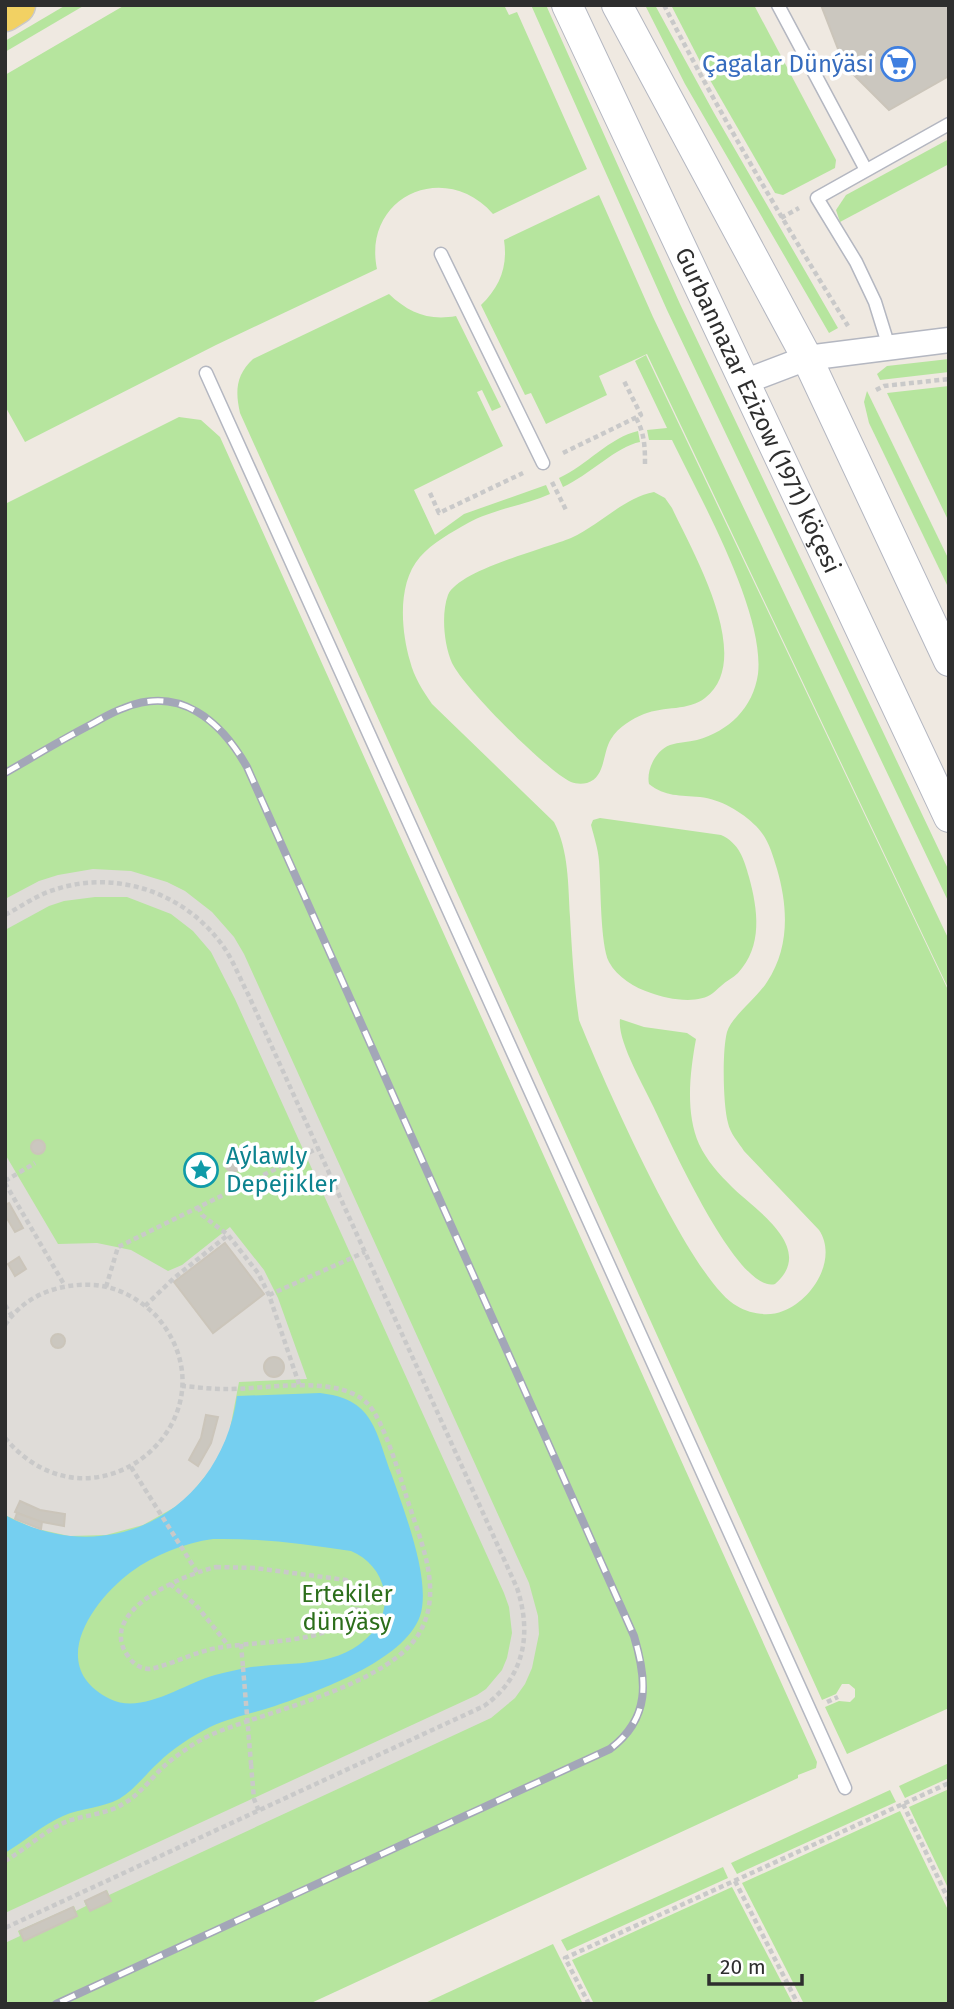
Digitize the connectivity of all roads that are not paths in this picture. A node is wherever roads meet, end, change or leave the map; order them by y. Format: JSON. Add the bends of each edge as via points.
{"nodes":[{"id":1,"x":16,"y":5,"type":"edge"},
{"id":2,"x":566,"y":5,"type":"edge"},
{"id":3,"x":617,"y":5,"type":"edge"},
{"id":4,"x":778,"y":5,"type":"edge"},
{"id":5,"x":5,"y":12,"type":"edge"},
{"id":6,"x":949,"y":124,"type":"edge"},
{"id":7,"x":866,"y":170,"type":"junction"},
{"id":8,"x":441,"y":254,"type":"dead end"},
{"id":9,"x":949,"y":340,"type":"edge"},
{"id":10,"x":888,"y":347,"type":"junction"},
{"id":11,"x":807,"y":358,"type":"junction"},
{"id":12,"x":206,"y":373,"type":"dead end"},
{"id":13,"x":744,"y":382,"type":"junction"},
{"id":14,"x":543,"y":463,"type":"road end"},
{"id":15,"x":949,"y":661,"type":"edge"},
{"id":16,"x":949,"y":817,"type":"edge"},
{"id":17,"x":845,"y":1788,"type":"dead end"}],
"edges":[{"from":1,"to":5,"type":"main road"},
{"from":2,"to":13,"type":"street","name":"Gurbannazar Ezizow (1971) köçesi"},
{"from":3,"to":11,"type":"street"},
{"from":4,"to":7,"type":"lane"},
{"from":6,"to":7,"type":"lane"},
{"from":7,"to":10,"type":"lane","via":[[817,198],[875,302]]},
{"from":8,"to":14,"type":"lane"},
{"from":9,"to":10,"type":"street"},
{"from":10,"to":11,"type":"street"},
{"from":11,"to":13,"type":"street"},
{"from":11,"to":15,"type":"street"},
{"from":12,"to":17,"type":"lane"},
{"from":13,"to":16,"type":"street","name":"Gurbannazar Ezizow (1971) köçesi"}]}
